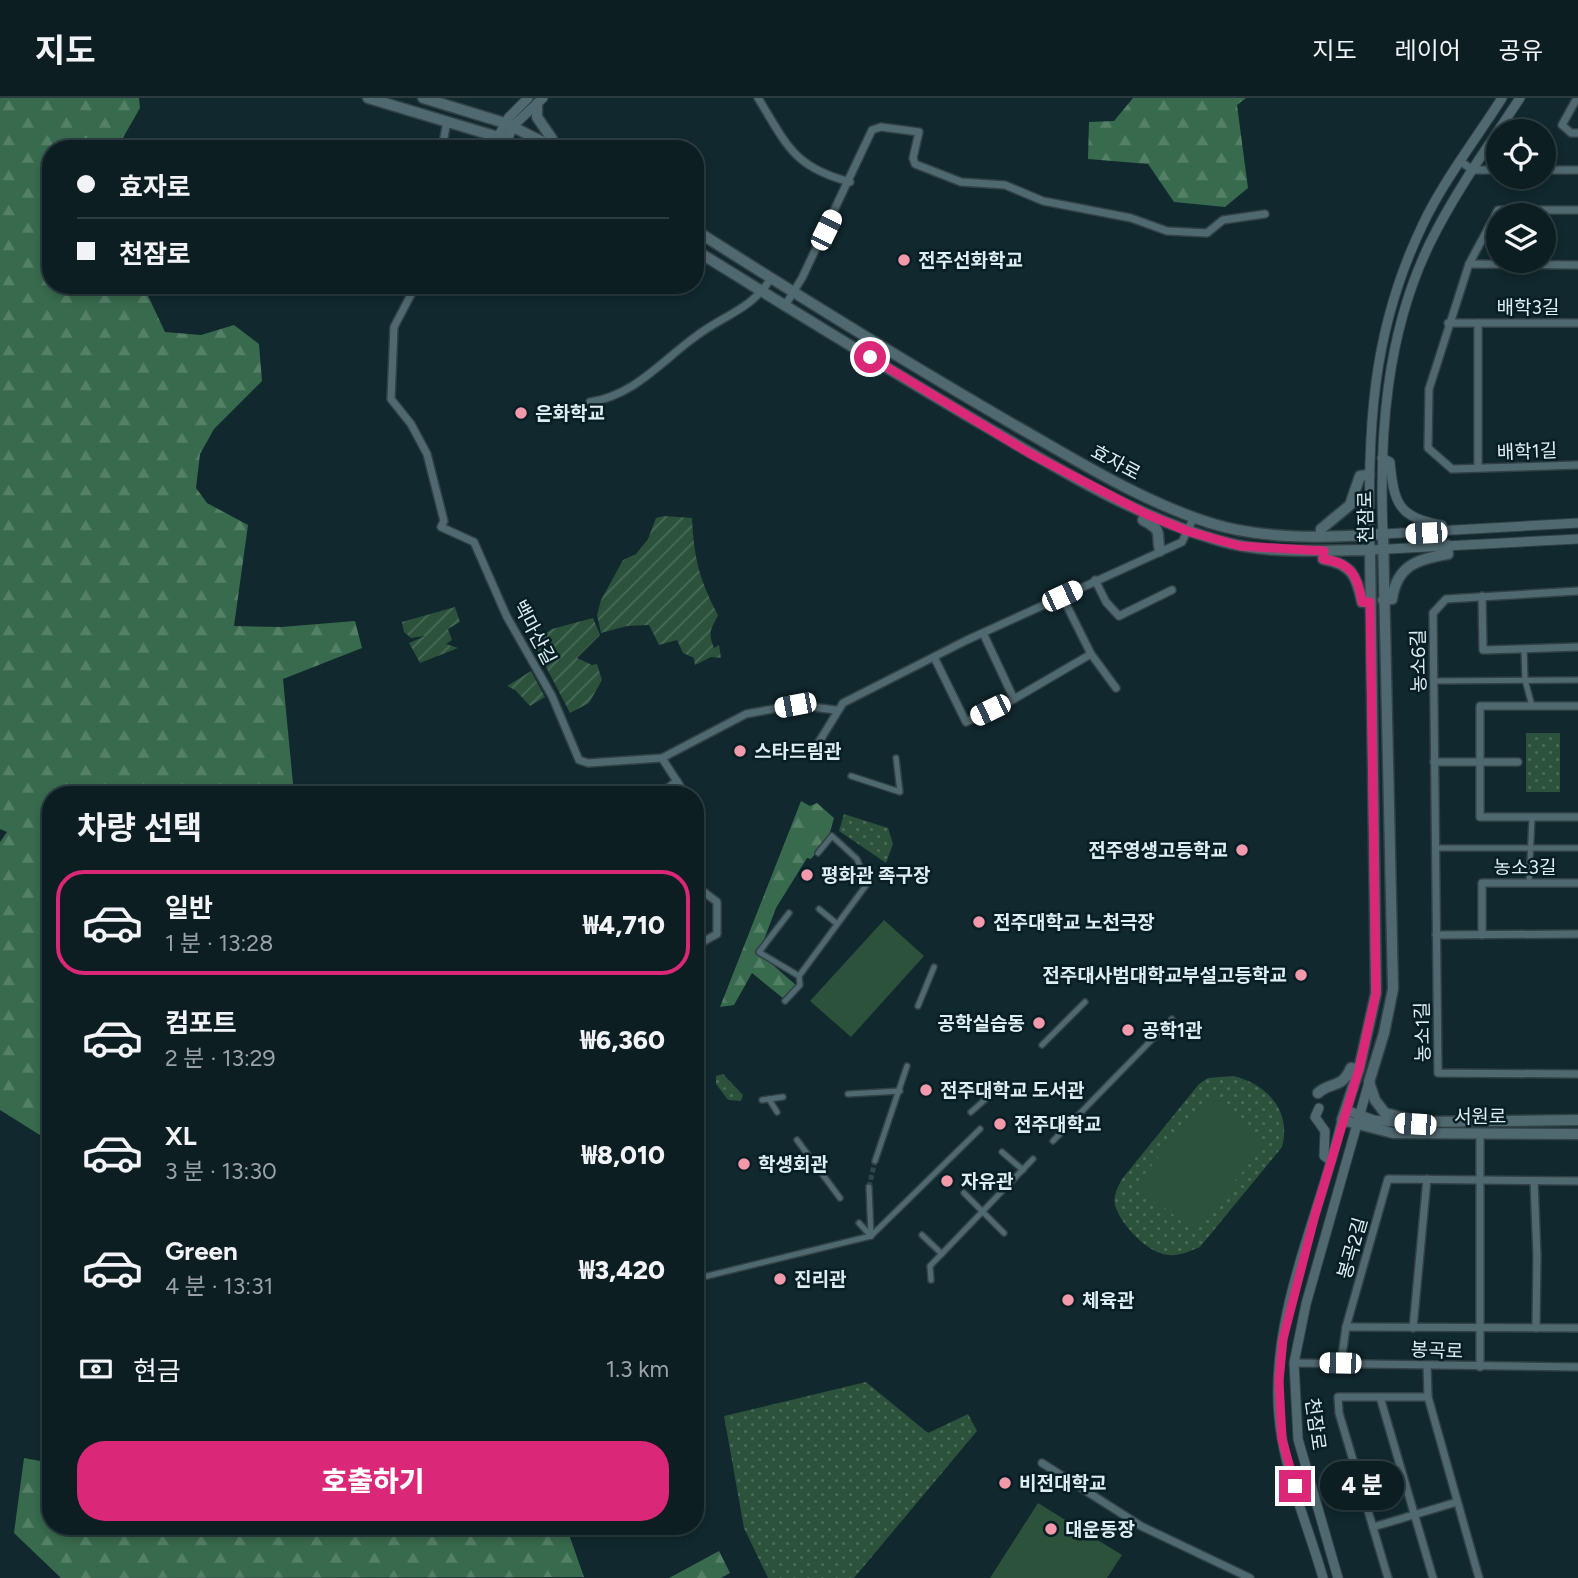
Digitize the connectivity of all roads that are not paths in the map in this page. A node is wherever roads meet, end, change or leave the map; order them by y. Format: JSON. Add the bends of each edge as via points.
{"nodes":[{"id":1,"x":368,"y":98,"type":"edge"},
{"id":2,"x":424,"y":98,"type":"edge"},
{"id":3,"x":758,"y":98,"type":"edge"},
{"id":4,"x":1502,"y":98,"type":"edge"},
{"id":5,"x":1520,"y":98,"type":"edge"},
{"id":6,"x":1577,"y":98,"type":"edge"},
{"id":7,"x":536,"y":100,"type":"edge"},
{"id":8,"x":386,"y":101,"type":"edge"},
{"id":9,"x":431,"y":117,"type":"junction"},
{"id":10,"x":1508,"y":119,"type":"edge"},
{"id":11,"x":447,"y":121,"type":"junction"},
{"id":12,"x":505,"y":131,"type":"junction"},
{"id":13,"x":1578,"y":133,"type":"edge"},
{"id":14,"x":444,"y":140,"type":"edge"},
{"id":15,"x":514,"y":140,"type":"edge"},
{"id":16,"x":531,"y":140,"type":"edge"},
{"id":17,"x":552,"y":140,"type":"edge"},
{"id":18,"x":1486,"y":152,"type":"edge"},
{"id":19,"x":1461,"y":162,"type":"junction"},
{"id":20,"x":1473,"y":170,"type":"junction"},
{"id":21,"x":1486,"y":170,"type":"edge"},
{"id":22,"x":1556,"y":170,"type":"edge"},
{"id":23,"x":1578,"y":170,"type":"edge"},
{"id":24,"x":850,"y":182,"type":"junction"},
{"id":25,"x":1578,"y":210,"type":"edge"},
{"id":26,"x":1265,"y":214,"type":"dead end"},
{"id":27,"x":704,"y":236,"type":"edge"},
{"id":28,"x":704,"y":255,"type":"edge"},
{"id":29,"x":1469,"y":264,"type":"junction"},
{"id":30,"x":1578,"y":265,"type":"edge"},
{"id":31,"x":771,"y":278,"type":"junction"},
{"id":32,"x":763,"y":291,"type":"junction"},
{"id":33,"x":794,"y":292,"type":"junction"},
{"id":34,"x":411,"y":294,"type":"edge"},
{"id":35,"x":786,"y":304,"type":"junction"},
{"id":36,"x":1448,"y":323,"type":"junction"},
{"id":37,"x":1478,"y":323,"type":"junction"},
{"id":38,"x":1578,"y":323,"type":"edge"},
{"id":39,"x":1478,"y":393,"type":"joint"},
{"id":40,"x":590,"y":402,"type":"dead end"},
{"id":41,"x":1382,"y":458,"type":"junction"},
{"id":42,"x":1578,"y":465,"type":"edge"},
{"id":43,"x":1478,"y":468,"type":"junction"},
{"id":44,"x":1368,"y":475,"type":"junction"},
{"id":45,"x":1146,"y":514,"type":"junction"},
{"id":46,"x":1194,"y":517,"type":"junction"},
{"id":47,"x":1578,"y":523,"type":"edge"},
{"id":48,"x":1187,"y":531,"type":"junction"},
{"id":49,"x":1445,"y":532,"type":"junction"},
{"id":50,"x":1383,"y":534,"type":"junction"},
{"id":51,"x":1321,"y":535,"type":"junction"},
{"id":52,"x":1370,"y":535,"type":"junction"},
{"id":53,"x":1578,"y":539,"type":"edge"},
{"id":54,"x":1447,"y":545,"type":"junction"},
{"id":55,"x":1370,"y":550,"type":"junction"},
{"id":56,"x":1383,"y":550,"type":"junction"},
{"id":57,"x":1160,"y":551,"type":"junction"},
{"id":58,"x":1324,"y":551,"type":"junction"},
{"id":59,"x":1095,"y":580,"type":"junction"},
{"id":60,"x":1172,"y":590,"type":"dead end"},
{"id":61,"x":1578,"y":591,"type":"edge"},
{"id":62,"x":1062,"y":596,"type":"junction"},
{"id":63,"x":1482,"y":596,"type":"junction"},
{"id":64,"x":1383,"y":600,"type":"junction"},
{"id":65,"x":1370,"y":602,"type":"junction"},
{"id":66,"x":983,"y":633,"type":"junction"},
{"id":67,"x":1578,"y":647,"type":"edge"},
{"id":68,"x":1524,"y":649,"type":"junction"},
{"id":69,"x":1091,"y":653,"type":"junction"},
{"id":70,"x":934,"y":657,"type":"junction"},
{"id":71,"x":1525,"y":680,"type":"junction"},
{"id":72,"x":1578,"y":680,"type":"edge"},
{"id":73,"x":1434,"y":681,"type":"junction"},
{"id":74,"x":1115,"y":688,"type":"dead end"},
{"id":75,"x":1014,"y":699,"type":"junction"},
{"id":76,"x":1532,"y":706,"type":"junction"},
{"id":77,"x":1578,"y":706,"type":"edge"},
{"id":78,"x":836,"y":710,"type":"junction"},
{"id":79,"x":817,"y":745,"type":"dead end"},
{"id":80,"x":662,"y":758,"type":"junction"},
{"id":81,"x":896,"y":758,"type":"dead end"},
{"id":82,"x":1434,"y":762,"type":"junction"},
{"id":83,"x":1480,"y":762,"type":"junction"},
{"id":84,"x":1518,"y":762,"type":"dead end"},
{"id":85,"x":851,"y":776,"type":"dead end"},
{"id":86,"x":677,"y":781,"type":"junction"},
{"id":87,"x":670,"y":786,"type":"edge"},
{"id":88,"x":680,"y":786,"type":"edge"},
{"id":89,"x":1532,"y":817,"type":"junction"},
{"id":90,"x":1578,"y":817,"type":"edge"},
{"id":91,"x":1435,"y":848,"type":"junction"},
{"id":92,"x":1529,"y":848,"type":"junction"},
{"id":93,"x":1578,"y":848,"type":"edge"},
{"id":94,"x":818,"y":853,"type":"dead end"},
{"id":95,"x":846,"y":870,"type":"dead end"},
{"id":96,"x":1529,"y":883,"type":"junction"},
{"id":97,"x":1578,"y":883,"type":"edge"},
{"id":98,"x":867,"y":884,"type":"junction"},
{"id":99,"x":704,"y":892,"type":"edge"},
{"id":100,"x":819,"y":909,"type":"dead end"},
{"id":101,"x":789,"y":913,"type":"dead end"},
{"id":102,"x":836,"y":923,"type":"junction"},
{"id":103,"x":1578,"y":934,"type":"edge"},
{"id":104,"x":1436,"y":935,"type":"junction"},
{"id":105,"x":1482,"y":935,"type":"junction"},
{"id":106,"x":704,"y":941,"type":"edge"},
{"id":107,"x":934,"y":967,"type":"dead end"},
{"id":108,"x":799,"y":976,"type":"junction"},
{"id":109,"x":785,"y":1001,"type":"dead end"},
{"id":110,"x":1085,"y":1002,"type":"dead end"},
{"id":111,"x":918,"y":1006,"type":"dead end"},
{"id":112,"x":1171,"y":1019,"type":"dead end"},
{"id":113,"x":1042,"y":1045,"type":"dead end"},
{"id":114,"x":907,"y":1066,"type":"dead end"},
{"id":115,"x":1359,"y":1069,"type":"junction"},
{"id":116,"x":1578,"y":1074,"type":"edge"},
{"id":117,"x":1005,"y":1082,"type":"dead end"},
{"id":118,"x":1369,"y":1082,"type":"junction"},
{"id":119,"x":900,"y":1091,"type":"junction"},
{"id":120,"x":1318,"y":1093,"type":"dead end"},
{"id":121,"x":848,"y":1094,"type":"dead end"},
{"id":122,"x":783,"y":1097,"type":"dead end"},
{"id":123,"x":769,"y":1099,"type":"junction"},
{"id":124,"x":762,"y":1100,"type":"dead end"},
{"id":125,"x":1319,"y":1108,"type":"dead end"},
{"id":126,"x":777,"y":1112,"type":"dead end"},
{"id":127,"x":971,"y":1112,"type":"dead end"},
{"id":128,"x":1344,"y":1115,"type":"junction"},
{"id":129,"x":1578,"y":1120,"type":"edge"},
{"id":130,"x":1360,"y":1121,"type":"junction"},
{"id":131,"x":1421,"y":1122,"type":"junction"},
{"id":132,"x":980,"y":1129,"type":"dead end"},
{"id":133,"x":1480,"y":1133,"type":"junction"},
{"id":134,"x":1578,"y":1134,"type":"edge"},
{"id":135,"x":797,"y":1140,"type":"dead end"},
{"id":136,"x":1053,"y":1141,"type":"dead end"},
{"id":137,"x":1002,"y":1152,"type":"dead end"},
{"id":138,"x":1033,"y":1159,"type":"dead end"},
{"id":139,"x":1330,"y":1160,"type":"junction"},
{"id":140,"x":875,"y":1161,"type":"tunnel mouth"},
{"id":141,"x":1023,"y":1170,"type":"junction"},
{"id":142,"x":1479,"y":1178,"type":"junction"},
{"id":143,"x":1427,"y":1179,"type":"junction"},
{"id":144,"x":1534,"y":1181,"type":"junction"},
{"id":145,"x":1578,"y":1181,"type":"edge"},
{"id":146,"x":869,"y":1187,"type":"tunnel mouth"},
{"id":147,"x":964,"y":1193,"type":"dead end"},
{"id":148,"x":840,"y":1198,"type":"dead end"},
{"id":149,"x":983,"y":1212,"type":"junction"},
{"id":150,"x":859,"y":1223,"type":"dead end"},
{"id":151,"x":1004,"y":1233,"type":"dead end"},
{"id":152,"x":922,"y":1235,"type":"dead end"},
{"id":153,"x":871,"y":1236,"type":"junction"},
{"id":154,"x":942,"y":1254,"type":"junction"},
{"id":155,"x":704,"y":1277,"type":"edge"},
{"id":156,"x":931,"y":1280,"type":"dead end"},
{"id":157,"x":1346,"y":1327,"type":"junction"},
{"id":158,"x":1413,"y":1328,"type":"junction"},
{"id":159,"x":1481,"y":1328,"type":"junction"},
{"id":160,"x":1536,"y":1328,"type":"junction"},
{"id":161,"x":1578,"y":1328,"type":"edge"},
{"id":162,"x":1294,"y":1363,"type":"junction"},
{"id":163,"x":1340,"y":1363,"type":"junction"},
{"id":164,"x":1427,"y":1365,"type":"junction"},
{"id":165,"x":1480,"y":1367,"type":"junction"},
{"id":166,"x":1578,"y":1367,"type":"edge"},
{"id":167,"x":1380,"y":1397,"type":"junction"},
{"id":168,"x":1428,"y":1397,"type":"junction"},
{"id":169,"x":1040,"y":1467,"type":"dead end"},
{"id":170,"x":1457,"y":1502,"type":"junction"},
{"id":171,"x":1414,"y":1514,"type":"junction"},
{"id":172,"x":1373,"y":1527,"type":"junction"},
{"id":173,"x":1250,"y":1578,"type":"edge"},
{"id":174,"x":1323,"y":1578,"type":"edge"},
{"id":175,"x":1338,"y":1578,"type":"edge"},
{"id":176,"x":1388,"y":1578,"type":"edge"},
{"id":177,"x":1433,"y":1578,"type":"edge"},
{"id":178,"x":1479,"y":1578,"type":"edge"}],
"edges":[{"from":1,"to":8,"type":"main road"},
{"from":2,"to":12,"type":"main road"},
{"from":3,"to":24,"type":"street","via":[[790,151],[822,174]]},
{"from":4,"to":19,"type":"street","name":"천잠로"},
{"from":5,"to":10,"type":"street","name":"천잠로"},
{"from":6,"to":13,"type":"street","via":[[1562,125]]},
{"from":7,"to":12,"type":"street"},
{"from":7,"to":17,"type":"main road","via":[[537,117]]},
{"from":8,"to":9,"type":"main road"},
{"from":9,"to":11,"type":"main road"},
{"from":9,"to":12,"type":"main road","via":[[443,113]]},
{"from":11,"to":12,"type":"main road"},
{"from":11,"to":14,"type":"street"},
{"from":12,"to":15,"type":"main road"},
{"from":12,"to":16,"type":"main road"},
{"from":18,"to":20,"type":"street","name":"천잠로"},
{"from":19,"to":20,"type":"street"},
{"from":19,"to":44,"type":"street","name":"천잠로","via":[[1424,221],[1391,303],[1372,393]]},
{"from":20,"to":21,"type":"street"},
{"from":20,"to":41,"type":"street","name":"천잠로","via":[[1435,235],[1408,300],[1393,354]]},
{"from":22,"to":23,"type":"street"},
{"from":24,"to":26,"type":"street","via":[[872,130],[904,128],[919,132],[915,164],[961,182],[1004,185],[1043,201],[1131,218],[1167,231],[1207,233],[1223,220]]},
{"from":24,"to":33,"type":"street"},
{"from":25,"to":29,"type":"street","via":[[1498,210]]},
{"from":27,"to":31,"type":"main road","name":"효자로"},
{"from":28,"to":32,"type":"main road","name":"효자로"},
{"from":29,"to":30,"type":"street"},
{"from":29,"to":36,"type":"street"},
{"from":31,"to":32,"type":"street"},
{"from":31,"to":33,"type":"main road","name":"효자로"},
{"from":32,"to":35,"type":"main road","name":"효자로"},
{"from":32,"to":40,"type":"street","via":[[754,302],[699,333],[642,382],[606,400]]},
{"from":33,"to":35,"type":"street"},
{"from":33,"to":46,"type":"main road","name":"효자로","via":[[1096,472]]},
{"from":34,"to":80,"type":"street","name":"백마산길","via":[[394,327],[391,399],[427,454],[442,527],[474,542],[579,760]]},
{"from":35,"to":45,"type":"main road","name":"효자로","via":[[1031,454]]},
{"from":36,"to":37,"type":"street","name":"배학3길"},
{"from":36,"to":43,"type":"street","name":"배학1길","via":[[1429,389],[1428,448],[1451,469]]},
{"from":37,"to":38,"type":"street","name":"배학3길"},
{"from":37,"to":39,"type":"street","name":"배학3길"},
{"from":39,"to":43,"type":"street","name":"배학1길"},
{"from":41,"to":49,"type":"street","via":[[1390,462],[1392,491],[1405,512],[1442,525]]},
{"from":41,"to":50,"type":"street","name":"천잠로"},
{"from":42,"to":43,"type":"street","name":"배학1길"},
{"from":44,"to":51,"type":"main road","via":[[1360,476],[1350,505],[1321,529]]},
{"from":44,"to":52,"type":"street","name":"천잠로"},
{"from":45,"to":48,"type":"main road","name":"효자로"},
{"from":45,"to":57,"type":"main road","via":[[1143,520],[1160,534]]},
{"from":46,"to":48,"type":"street"},
{"from":46,"to":51,"type":"main road","name":"효자로","via":[[1263,533]]},
{"from":47,"to":49,"type":"street","name":"효자로"},
{"from":48,"to":57,"type":"street","via":[[1182,542]]},
{"from":48,"to":58,"type":"main road","name":"효자로","via":[[1240,546]]},
{"from":49,"to":50,"type":"street","name":"효자로"},
{"from":50,"to":52,"type":"main road","name":"효자로"},
{"from":50,"to":56,"type":"main road","name":"천잠로"},
{"from":51,"to":52,"type":"main road","name":"효자로"},
{"from":52,"to":55,"type":"street","name":"천잠로"},
{"from":53,"to":54,"type":"street","name":"효자로"},
{"from":54,"to":56,"type":"street","name":"효자로"},
{"from":54,"to":64,"type":"main road","via":[[1448,554],[1419,558],[1404,568],[1392,599]]},
{"from":55,"to":56,"type":"street","name":"효자로"},
{"from":55,"to":58,"type":"main road","name":"효자로"},
{"from":55,"to":65,"type":"main road","name":"천잠로"},
{"from":56,"to":64,"type":"main road","name":"천잠로"},
{"from":57,"to":59,"type":"street"},
{"from":58,"to":65,"type":"main road","via":[[1323,559],[1350,570],[1358,579],[1362,602]]},
{"from":59,"to":60,"type":"street","via":[[1106,603],[1119,616]]},
{"from":59,"to":62,"type":"street"},
{"from":61,"to":63,"type":"street","name":"농소6길"},
{"from":62,"to":66,"type":"street"},
{"from":62,"to":69,"type":"street"},
{"from":63,"to":68,"type":"street","via":[[1483,650]]},
{"from":63,"to":73,"type":"street","name":"농소6길","via":[[1446,600],[1433,612]]},
{"from":64,"to":118,"type":"main road","name":"천잠로","via":[[1393,989]]},
{"from":65,"to":115,"type":"main road","name":"천잠로","via":[[1376,993]]},
{"from":66,"to":70,"type":"street"},
{"from":66,"to":75,"type":"street"},
{"from":67,"to":68,"type":"street"},
{"from":68,"to":71,"type":"street"},
{"from":69,"to":74,"type":"street"},
{"from":69,"to":75,"type":"street"},
{"from":70,"to":75,"type":"street","via":[[966,722]]},
{"from":70,"to":78,"type":"street"},
{"from":71,"to":72,"type":"street"},
{"from":71,"to":73,"type":"street"},
{"from":71,"to":76,"type":"street"},
{"from":73,"to":82,"type":"street","name":"농소6길"},
{"from":76,"to":77,"type":"street"},
{"from":76,"to":83,"type":"street","via":[[1480,706]]},
{"from":78,"to":79,"type":"street"},
{"from":78,"to":80,"type":"street","name":"백마산길","via":[[795,705],[746,714]]},
{"from":80,"to":86,"type":"street"},
{"from":81,"to":85,"type":"street","via":[[900,792]]},
{"from":82,"to":83,"type":"street"},
{"from":82,"to":91,"type":"street","name":"농소6길"},
{"from":83,"to":84,"type":"street"},
{"from":83,"to":89,"type":"street","via":[[1480,817]]},
{"from":86,"to":87,"type":"street"},
{"from":86,"to":88,"type":"street"},
{"from":89,"to":90,"type":"street"},
{"from":89,"to":92,"type":"street"},
{"from":91,"to":92,"type":"street"},
{"from":91,"to":104,"type":"street","name":"농소6길"},
{"from":92,"to":93,"type":"street"},
{"from":92,"to":96,"type":"street"},
{"from":94,"to":98,"type":"street","via":[[831,836],[851,852]]},
{"from":95,"to":98,"type":"street"},
{"from":96,"to":97,"type":"street","name":"농소3길"},
{"from":96,"to":105,"type":"street","name":"농소3길","via":[[1482,883]]},
{"from":98,"to":102,"type":"street"},
{"from":99,"to":106,"type":"street","via":[[717,902],[717,934]]},
{"from":100,"to":102,"type":"street"},
{"from":101,"to":108,"type":"street","via":[[760,952]]},
{"from":102,"to":108,"type":"street"},
{"from":103,"to":105,"type":"street"},
{"from":104,"to":105,"type":"street"},
{"from":104,"to":116,"type":"street","name":"농소1길","via":[[1438,1073]]},
{"from":107,"to":111,"type":"street"},
{"from":108,"to":109,"type":"street","via":[[800,985]]},
{"from":110,"to":113,"type":"street"},
{"from":112,"to":136,"type":"street"},
{"from":114,"to":119,"type":"street"},
{"from":115,"to":120,"type":"main road","via":[[1351,1068],[1337,1086]]},
{"from":115,"to":128,"type":"main road","name":"천잠로"},
{"from":117,"to":127,"type":"street"},
{"from":118,"to":130,"type":"street","name":"천잠로"},
{"from":118,"to":131,"type":"main road","via":[[1385,1113]]},
{"from":119,"to":121,"type":"street"},
{"from":119,"to":140,"type":"street"},
{"from":122,"to":123,"type":"street"},
{"from":123,"to":124,"type":"street"},
{"from":123,"to":126,"type":"street"},
{"from":125,"to":139,"type":"street","via":[[1315,1116],[1325,1131],[1324,1156]]},
{"from":128,"to":130,"type":"main road","name":"서원로"},
{"from":128,"to":139,"type":"street","name":"천잠로"},
{"from":129,"to":131,"type":"main road","name":"서원로"},
{"from":130,"to":131,"type":"street","name":"서원로"},
{"from":130,"to":133,"type":"main road","name":"서원로","via":[[1393,1133]]},
{"from":130,"to":162,"type":"street","name":"천잠로","via":[[1306,1304]]},
{"from":132,"to":153,"type":"street"},
{"from":133,"to":134,"type":"main road","name":"서원로"},
{"from":133,"to":142,"type":"street"},
{"from":135,"to":148,"type":"street"},
{"from":137,"to":141,"type":"street"},
{"from":138,"to":141,"type":"street"},
{"from":139,"to":174,"type":"street","name":"천잠로","via":[[1290,1304],[1280,1360],[1282,1439]]},
{"from":141,"to":149,"type":"street"},
{"from":142,"to":143,"type":"street","name":"봉곡2길"},
{"from":142,"to":144,"type":"street","name":"봉곡2길"},
{"from":142,"to":159,"type":"street"},
{"from":143,"to":157,"type":"street","name":"봉곡2길","via":[[1388,1179]]},
{"from":143,"to":158,"type":"street"},
{"from":144,"to":145,"type":"street","name":"봉곡2길"},
{"from":144,"to":160,"type":"street"},
{"from":146,"to":153,"type":"street"},
{"from":147,"to":149,"type":"street"},
{"from":149,"to":151,"type":"street"},
{"from":149,"to":154,"type":"street"},
{"from":150,"to":153,"type":"street"},
{"from":152,"to":154,"type":"street"},
{"from":153,"to":155,"type":"street"},
{"from":154,"to":156,"type":"street","via":[[930,1266]]},
{"from":157,"to":158,"type":"street"},
{"from":157,"to":163,"type":"street","name":"봉곡2길"},
{"from":158,"to":159,"type":"street"},
{"from":159,"to":160,"type":"street"},
{"from":159,"to":165,"type":"street"},
{"from":160,"to":161,"type":"street"},
{"from":162,"to":163,"type":"street","name":"봉곡로"},
{"from":162,"to":175,"type":"street","name":"천잠로","via":[[1298,1439]]},
{"from":163,"to":164,"type":"street","name":"봉곡로"},
{"from":164,"to":165,"type":"street","name":"봉곡로"},
{"from":164,"to":168,"type":"street"},
{"from":165,"to":166,"type":"street","name":"봉곡로"},
{"from":167,"to":168,"type":"street"},
{"from":167,"to":171,"type":"street"},
{"from":167,"to":172,"type":"street","via":[[1338,1397]]},
{"from":168,"to":170,"type":"street"},
{"from":169,"to":173,"type":"street","via":[[1141,1526]]},
{"from":170,"to":171,"type":"street"},
{"from":170,"to":178,"type":"street"},
{"from":171,"to":172,"type":"street"},
{"from":171,"to":177,"type":"street"},
{"from":172,"to":176,"type":"street"}]}
